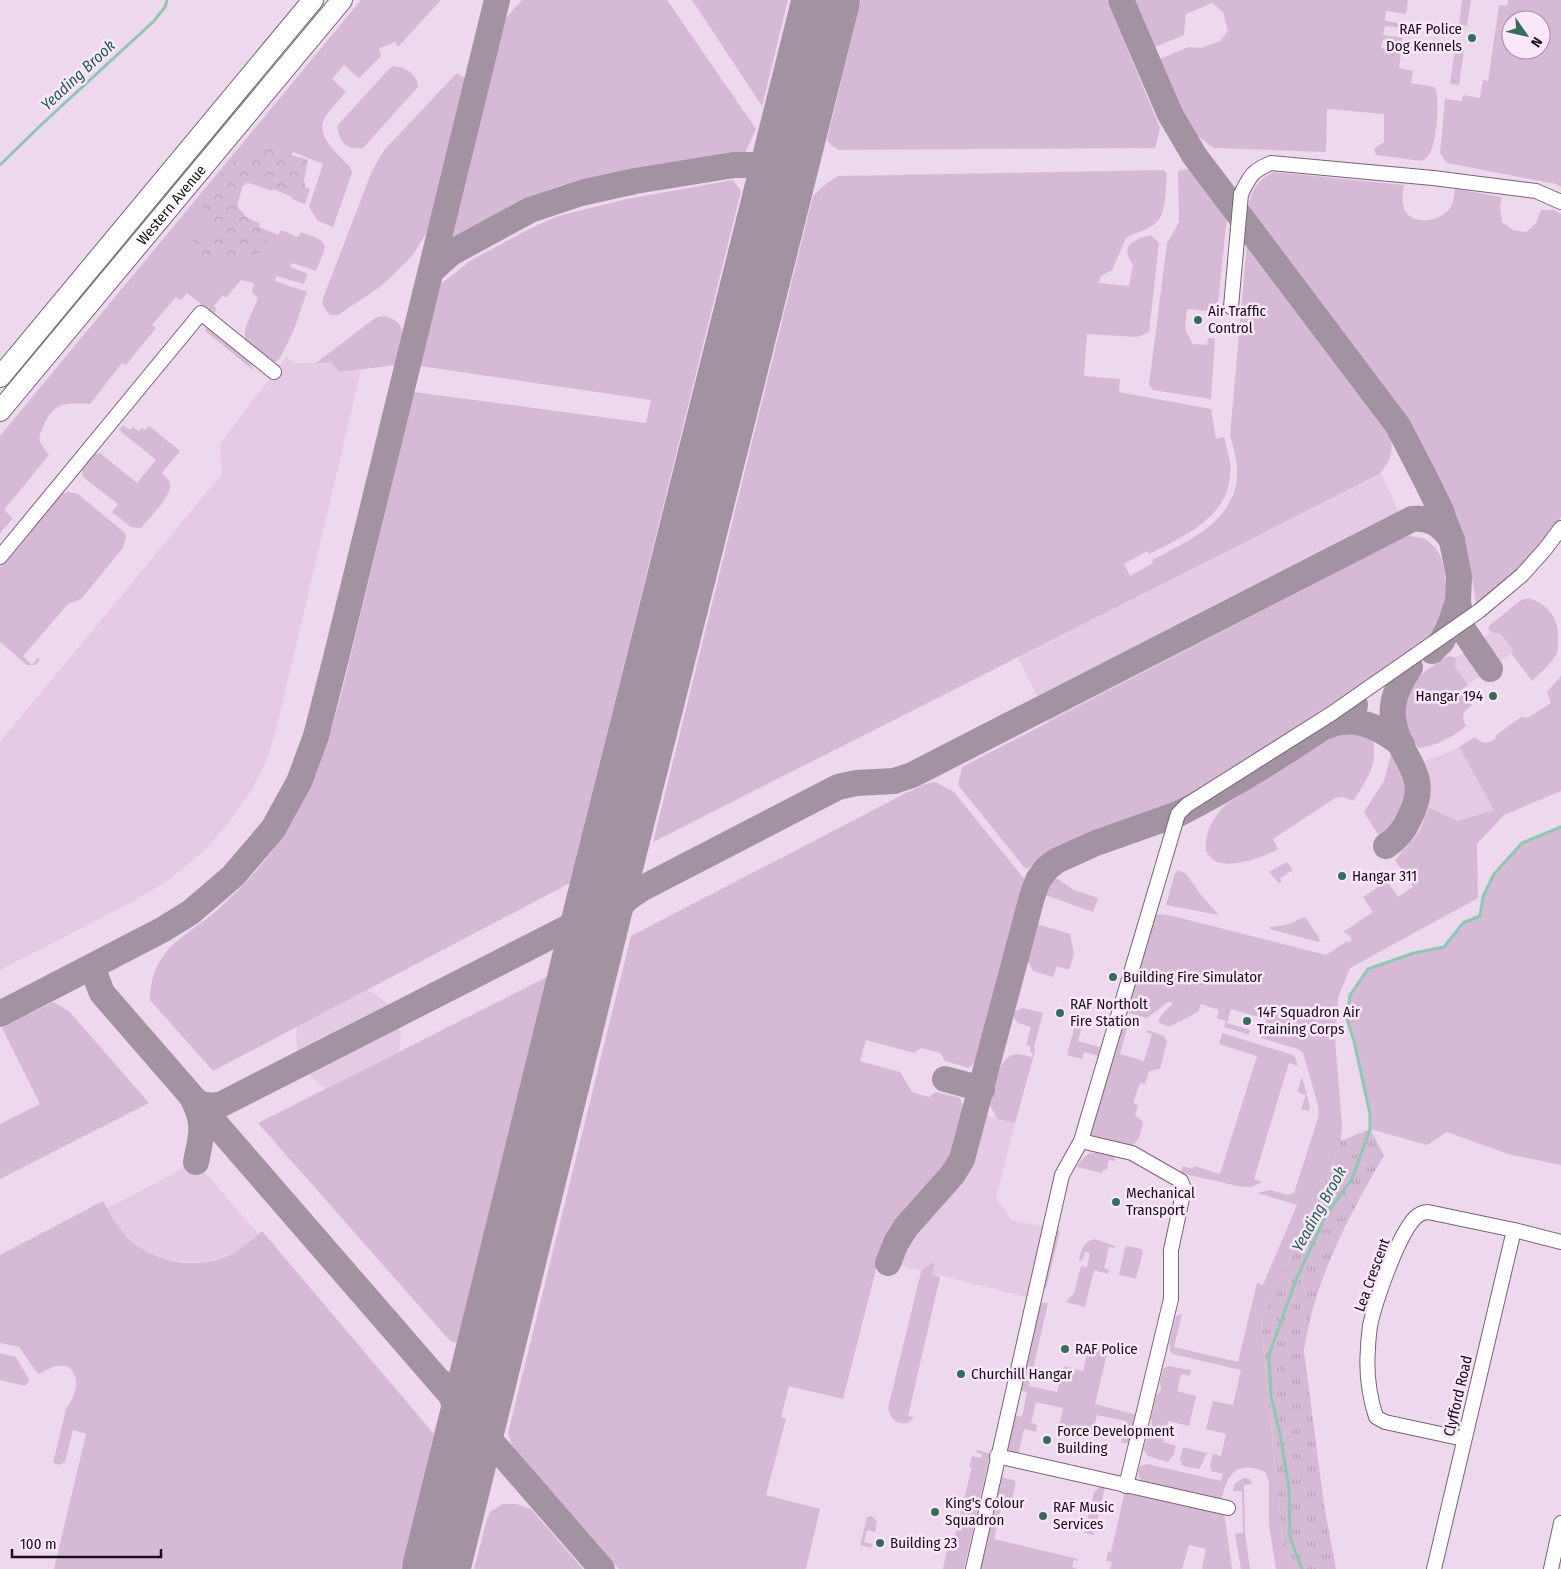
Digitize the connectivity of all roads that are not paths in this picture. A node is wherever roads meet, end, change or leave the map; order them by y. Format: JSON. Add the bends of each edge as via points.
{"nodes":[{"id":1,"x":313,"y":0,"type":"edge"},
{"id":2,"x":342,"y":0,"type":"edge"},
{"id":3,"x":1561,"y":202,"type":"edge"},
{"id":4,"x":1231,"y":307,"type":"dead end"},
{"id":5,"x":274,"y":372,"type":"dead end"},
{"id":6,"x":0,"y":376,"type":"edge"},
{"id":7,"x":0,"y":411,"type":"edge"},
{"id":8,"x":1561,"y":528,"type":"edge"},
{"id":9,"x":0,"y":557,"type":"edge"},
{"id":10,"x":1081,"y":1141,"type":"junction"},
{"id":11,"x":1514,"y":1230,"type":"junction"},
{"id":12,"x":1561,"y":1242,"type":"edge"},
{"id":13,"x":1464,"y":1439,"type":"junction"},
{"id":14,"x":997,"y":1456,"type":"junction"},
{"id":15,"x":1126,"y":1486,"type":"junction"},
{"id":16,"x":1228,"y":1508,"type":"dead end"},
{"id":17,"x":1561,"y":1523,"type":"edge"},
{"id":18,"x":973,"y":1569,"type":"edge"},
{"id":19,"x":1434,"y":1569,"type":"edge"},
{"id":20,"x":1551,"y":1569,"type":"edge"}],
"edges":[{"from":1,"to":6,"type":"highway","name":"Western Avenue"},
{"from":2,"to":7,"type":"highway","name":"Western Avenue"},
{"from":3,"to":4,"type":"street","via":[[1536,191],[1272,163],[1257,169],[1241,194]]},
{"from":5,"to":9,"type":"street","via":[[201,313]]},
{"from":8,"to":10,"type":"street","via":[[1522,575],[1479,611],[1331,714],[1180,812]]},
{"from":10,"to":14,"type":"street","via":[[1062,1175]]},
{"from":10,"to":15,"type":"street","via":[[1132,1153],[1184,1184],[1171,1250],[1171,1299]]},
{"from":11,"to":12,"type":"street"},
{"from":11,"to":13,"type":"street","name":"Clyfford Road"},
{"from":11,"to":13,"type":"street","name":"Lea Crescent","via":[[1422,1212],[1414,1219],[1399,1246],[1384,1279],[1372,1320],[1368,1370],[1376,1417],[1384,1422]]},
{"from":13,"to":19,"type":"street","name":"Clyfford Road"},
{"from":14,"to":15,"type":"street"},
{"from":14,"to":18,"type":"street"},
{"from":15,"to":16,"type":"street"},
{"from":17,"to":20,"type":"street"}]}
